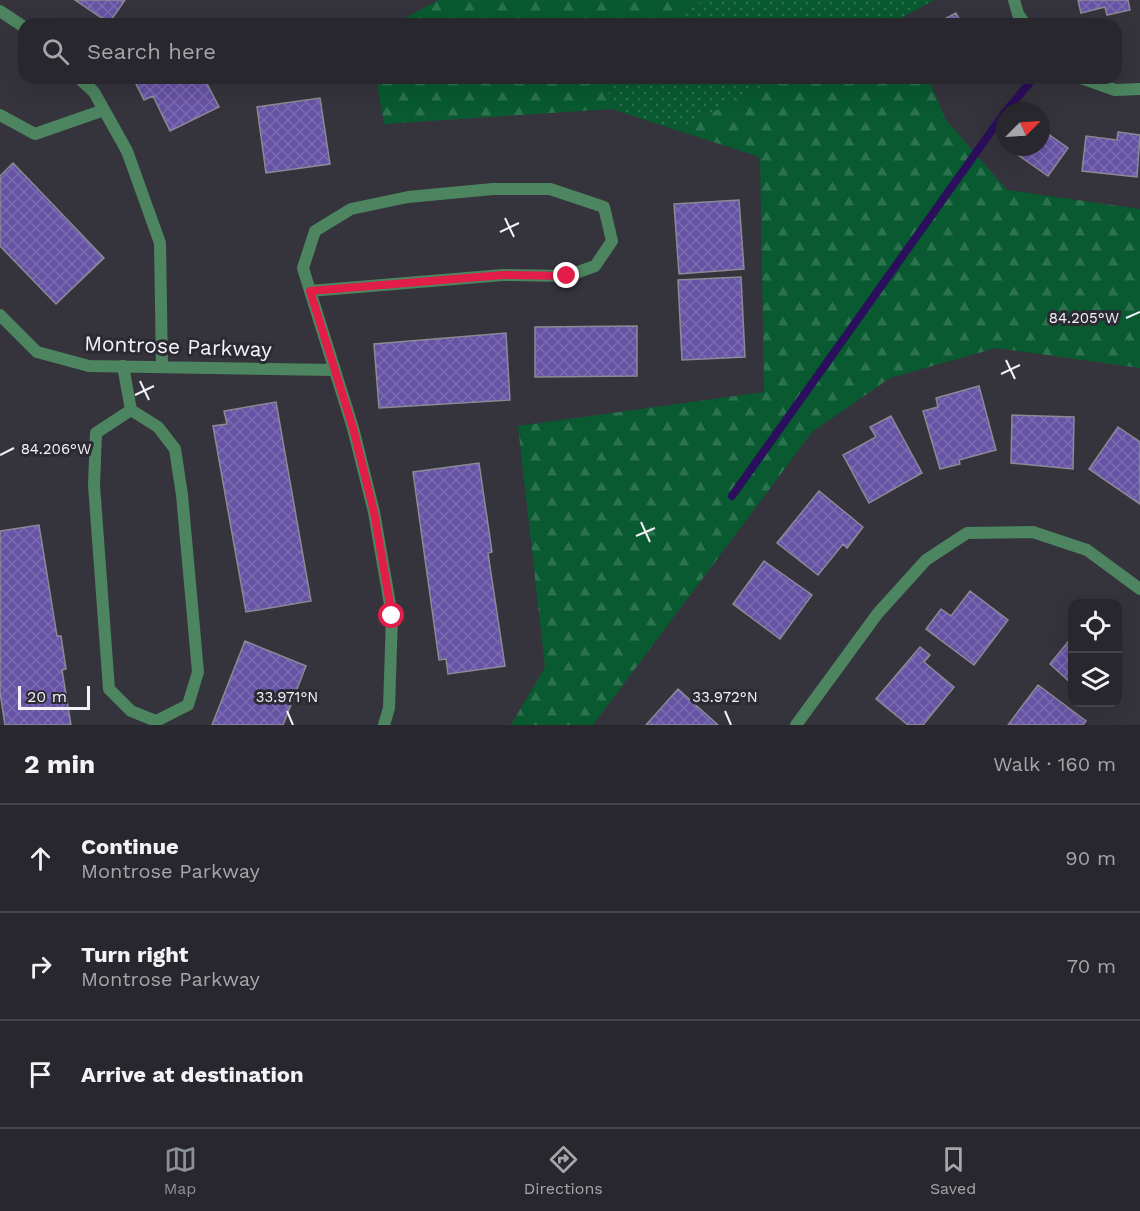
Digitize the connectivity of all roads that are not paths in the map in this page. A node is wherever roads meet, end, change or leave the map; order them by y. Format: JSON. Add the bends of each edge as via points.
{"nodes":[{"id":1,"x":1014,"y":0,"type":"edge"},
{"id":2,"x":0,"y":11,"type":"edge"},
{"id":3,"x":1021,"y":18,"type":"edge"},
{"id":4,"x":18,"y":23,"type":"edge"},
{"id":5,"x":85,"y":84,"type":"edge"},
{"id":6,"x":1098,"y":84,"type":"edge"},
{"id":7,"x":1140,"y":89,"type":"edge"},
{"id":8,"x":104,"y":110,"type":"junction"},
{"id":9,"x":0,"y":115,"type":"edge"},
{"id":10,"x":310,"y":291,"type":"junction"},
{"id":11,"x":0,"y":315,"type":"edge"},
{"id":12,"x":123,"y":366,"type":"junction"},
{"id":13,"x":162,"y":367,"type":"junction"},
{"id":14,"x":335,"y":370,"type":"junction"},
{"id":15,"x":131,"y":410,"type":"junction"},
{"id":16,"x":1140,"y":589,"type":"edge"},
{"id":17,"x":384,"y":725,"type":"edge"},
{"id":18,"x":796,"y":725,"type":"edge"}],
"edges":[{"from":1,"to":3,"type":"street"},
{"from":2,"to":4,"type":"street"},
{"from":5,"to":8,"type":"street"},
{"from":6,"to":7,"type":"street","via":[[1115,90]]},
{"from":8,"to":9,"type":"street","via":[[36,134]]},
{"from":8,"to":13,"type":"street","via":[[127,151],[160,243]]},
{"from":10,"to":10,"type":"street","via":[[503,275],[567,276],[595,266],[612,241],[604,207],[549,189],[493,189],[408,197],[351,209],[315,231],[303,268]]},
{"from":10,"to":14,"type":"street"},
{"from":11,"to":12,"type":"street","name":"Montrose Parkway","via":[[37,352],[89,366]]},
{"from":12,"to":13,"type":"street","name":"Montrose Parkway"},
{"from":12,"to":15,"type":"street"},
{"from":13,"to":14,"type":"street","name":"Montrose Parkway"},
{"from":14,"to":17,"type":"street","via":[[374,512],[392,616],[389,708]]},
{"from":15,"to":15,"type":"street","via":[[158,427],[175,449],[198,672],[188,705],[156,721],[131,711],[109,689],[94,485],[96,433]]},
{"from":16,"to":18,"type":"street","via":[[1087,550],[1033,532],[967,533],[926,560],[878,613]]}]}
